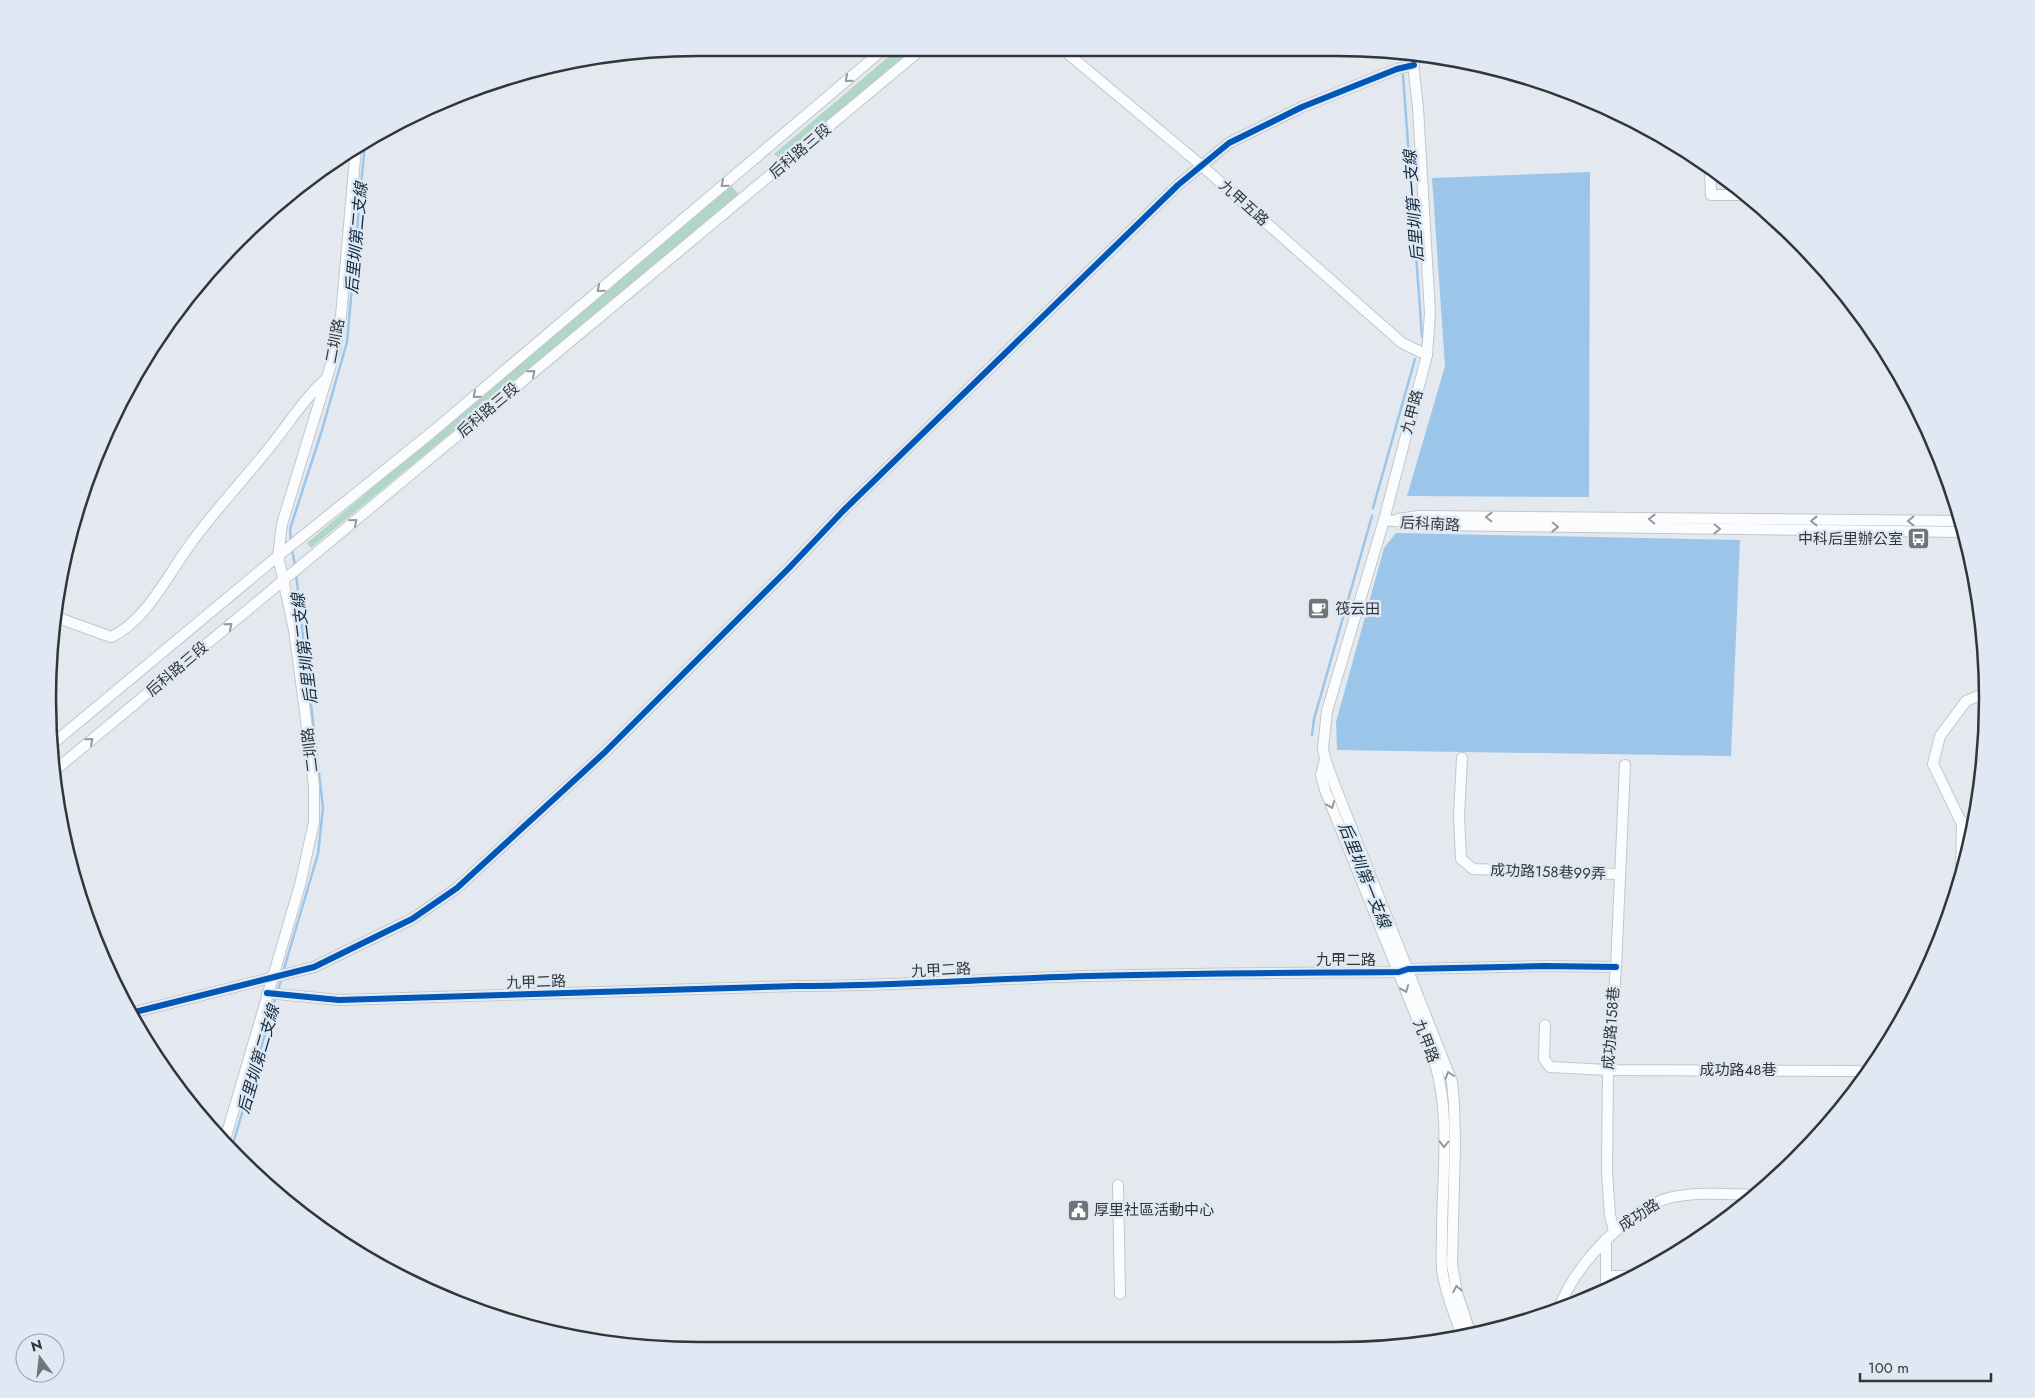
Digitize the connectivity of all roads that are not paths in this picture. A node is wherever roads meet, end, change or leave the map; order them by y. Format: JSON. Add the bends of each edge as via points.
{"nodes":[{"id":1,"x":876,"y":56,"type":"edge"},
{"id":2,"x":914,"y":56,"type":"edge"},
{"id":3,"x":1071,"y":56,"type":"edge"},
{"id":4,"x":1411,"y":61,"type":"edge"},
{"id":5,"x":1413,"y":61,"type":"edge"},
{"id":6,"x":355,"y":157,"type":"edge"},
{"id":7,"x":1202,"y":166,"type":"junction"},
{"id":8,"x":1710,"y":177,"type":"edge"},
{"id":9,"x":1734,"y":195,"type":"edge"},
{"id":10,"x":1427,"y":355,"type":"junction"},
{"id":11,"x":328,"y":376,"type":"junction"},
{"id":12,"x":1384,"y":520,"type":"junction"},
{"id":13,"x":1954,"y":521,"type":"edge"},
{"id":14,"x":1863,"y":526,"type":"junction"},
{"id":15,"x":1957,"y":532,"type":"edge"},
{"id":16,"x":278,"y":556,"type":"junction"},
{"id":17,"x":284,"y":581,"type":"junction"},
{"id":18,"x":62,"y":619,"type":"edge"},
{"id":19,"x":1979,"y":696,"type":"edge"},
{"id":20,"x":58,"y":739,"type":"edge"},
{"id":21,"x":1462,"y":758,"type":"dead end"},
{"id":22,"x":1625,"y":765,"type":"dead end"},
{"id":23,"x":60,"y":766,"type":"edge"},
{"id":24,"x":1962,"y":822,"type":"junction"},
{"id":25,"x":1966,"y":826,"type":"edge"},
{"id":26,"x":1962,"y":844,"type":"edge"},
{"id":27,"x":1619,"y":874,"type":"junction"},
{"id":28,"x":1616,"y":967,"type":"junction"},
{"id":29,"x":1404,"y":971,"type":"junction"},
{"id":30,"x":272,"y":978,"type":"junction"},
{"id":31,"x":267,"y":993,"type":"junction"},
{"id":32,"x":138,"y":1011,"type":"edge"},
{"id":33,"x":1545,"y":1025,"type":"dead end"},
{"id":34,"x":1608,"y":1070,"type":"junction"},
{"id":35,"x":1859,"y":1071,"type":"edge"},
{"id":36,"x":227,"y":1134,"type":"edge"},
{"id":37,"x":1118,"y":1185,"type":"dead end"},
{"id":38,"x":1744,"y":1195,"type":"edge"},
{"id":39,"x":1610,"y":1235,"type":"junction"},
{"id":40,"x":1606,"y":1276,"type":"junction"},
{"id":41,"x":1618,"y":1276,"type":"edge"},
{"id":42,"x":1606,"y":1282,"type":"edge"},
{"id":43,"x":1120,"y":1294,"type":"dead end"},
{"id":44,"x":1563,"y":1300,"type":"edge"},
{"id":45,"x":1468,"y":1327,"type":"edge"},
{"id":46,"x":1460,"y":1329,"type":"edge"}],
"edges":[{"from":1,"to":16,"type":"street","name":"后科路三段","one_way":true,"via":[[431,433]]},
{"from":17,"to":2,"type":"street","name":"后科路三段","one_way":true},
{"from":3,"to":7,"type":"street","name":"九甲五路"},
{"from":4,"to":7,"type":"street","via":[[1302,107],[1229,143]]},
{"from":5,"to":10,"type":"street","name":"九甲路","via":[[1430,313]]},
{"from":6,"to":11,"type":"street","name":"二圳路","via":[[341,316],[336,351]]},
{"from":7,"to":10,"type":"street","name":"九甲五路","via":[[1402,343]]},
{"from":7,"to":30,"type":"street","via":[[1135,225],[842,511],[604,753],[457,888],[412,919],[350,950],[314,967]]},
{"from":8,"to":9,"type":"street","via":[[1710,195]]},
{"from":10,"to":12,"type":"street","name":"九甲路"},
{"from":11,"to":16,"type":"street","name":"二圳路","via":[[282,524]]},
{"from":11,"to":18,"type":"street","via":[[311,392],[286,428],[190,544],[150,603],[124,632],[111,637]]},
{"from":12,"to":14,"type":"street","name":"后科南路","via":[[1440,525]]},
{"from":12,"to":29,"type":"street","name":"九甲路","via":[[1327,711],[1325,759]]},
{"from":13,"to":14,"type":"street","name":"后科南路","one_way":true},
{"from":14,"to":15,"type":"street","name":"后科南路"},
{"from":16,"to":17,"type":"street","name":"二圳路"},
{"from":16,"to":20,"type":"street","name":"后科路三段"},
{"from":23,"to":17,"type":"street","name":"后科路三段","one_way":true},
{"from":17,"to":30,"type":"street","name":"二圳路","via":[[304,704],[314,786],[314,822],[300,884]]},
{"from":19,"to":24,"type":"street","via":[[1966,701],[1940,736],[1933,764]]},
{"from":21,"to":27,"type":"street","name":"成功路158巷99弄","via":[[1461,859],[1473,869]]},
{"from":22,"to":27,"type":"street","name":"成功路158巷"},
{"from":24,"to":25,"type":"street"},
{"from":24,"to":26,"type":"street"},
{"from":27,"to":28,"type":"street","name":"成功路158巷"},
{"from":28,"to":29,"type":"street","name":"九甲二路"},
{"from":28,"to":34,"type":"street","name":"成功路158巷"},
{"from":29,"to":31,"type":"street","name":"九甲二路","via":[[1143,974],[870,986],[338,1000]]},
{"from":45,"to":29,"type":"street","name":"九甲路","one_way":true,"via":[[1452,1264],[1455,1136],[1452,1082]]},
{"from":29,"to":46,"type":"street","name":"九甲路","one_way":true,"via":[[1444,1099],[1442,1269]]},
{"from":30,"to":31,"type":"street","name":"二圳路"},
{"from":30,"to":32,"type":"street"},
{"from":31,"to":36,"type":"street","name":"二圳路"},
{"from":33,"to":34,"type":"street","name":"成功路48巷","via":[[1544,1058],[1550,1067]]},
{"from":34,"to":35,"type":"street","name":"成功路48巷"},
{"from":34,"to":39,"type":"street","name":"成功路158巷"},
{"from":37,"to":43,"type":"street"},
{"from":38,"to":39,"type":"street","name":"成功路","via":[[1708,1194],[1664,1199]]},
{"from":39,"to":40,"type":"street","name":"成功路158巷"},
{"from":39,"to":44,"type":"street","name":"成功路","via":[[1577,1275]]},
{"from":40,"to":41,"type":"street"},
{"from":40,"to":42,"type":"street","name":"成功路158巷"}]}
